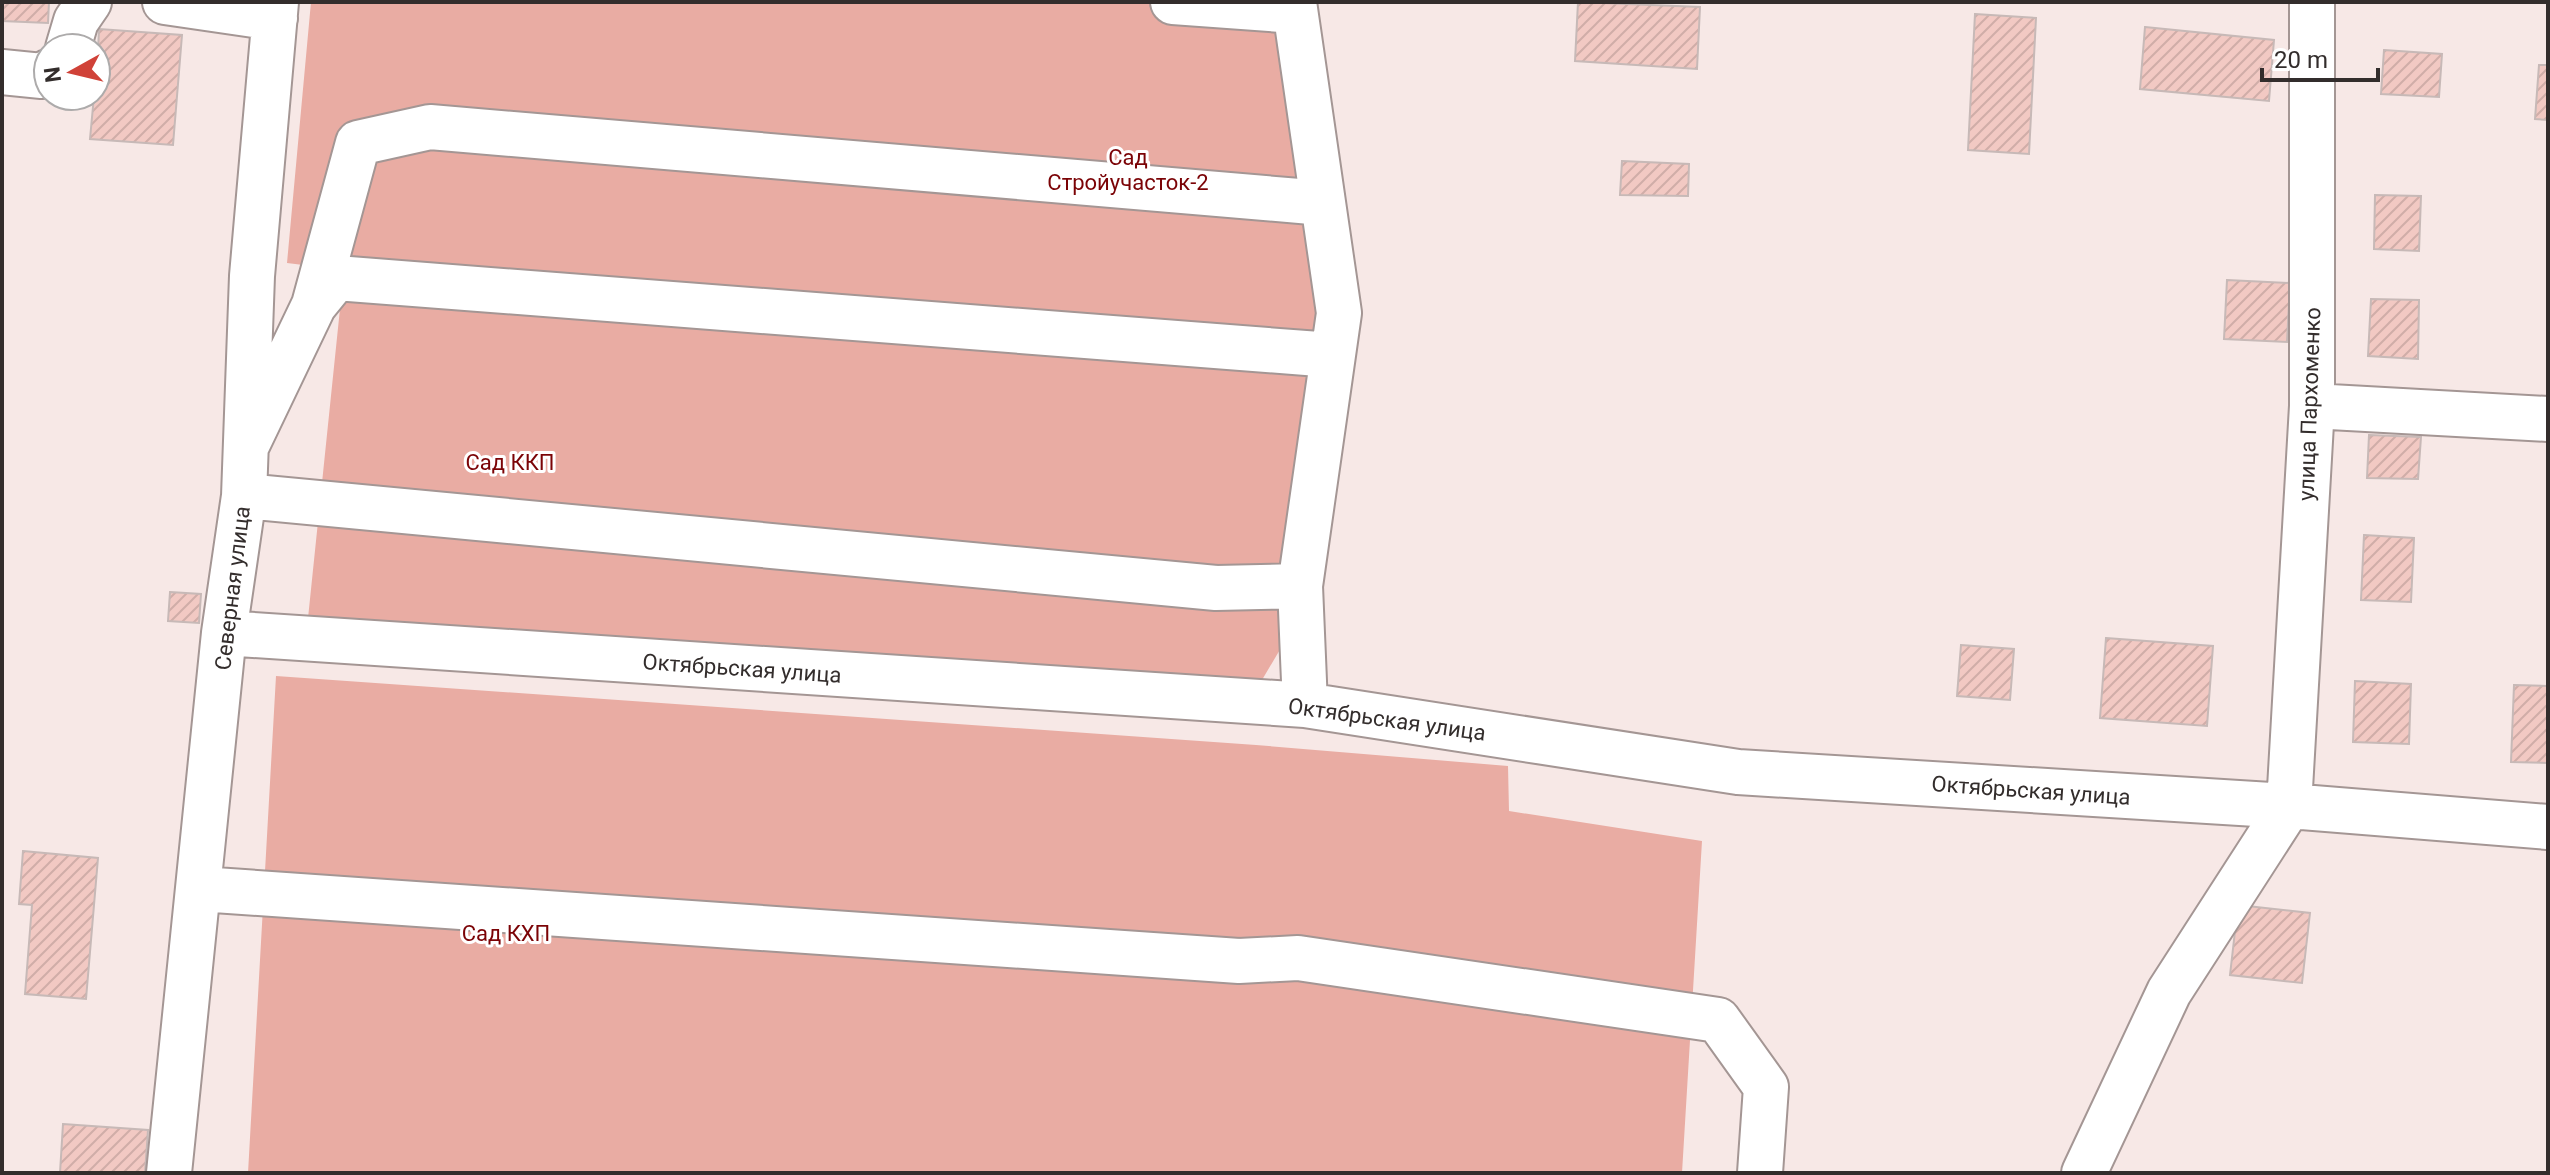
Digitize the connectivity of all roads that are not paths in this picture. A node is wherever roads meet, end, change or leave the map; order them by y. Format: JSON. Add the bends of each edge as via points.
{"nodes":[{"id":1,"x":89,"y":2,"type":"edge"},
{"id":2,"x":165,"y":2,"type":"edge"},
{"id":3,"x":1173,"y":2,"type":"edge"},
{"id":4,"x":2312,"y":2,"type":"edge"},
{"id":5,"x":1294,"y":6,"type":"edge"},
{"id":6,"x":275,"y":10,"type":"edge"},
{"id":7,"x":73,"y":32,"type":"edge"},
{"id":8,"x":2,"y":72,"type":"edge"},
{"id":9,"x":32,"y":75,"type":"edge"},
{"id":10,"x":1323,"y":203,"type":"junction"},
{"id":11,"x":314,"y":305,"type":"junction"},
{"id":12,"x":1332,"y":355,"type":"junction"},
{"id":13,"x":2312,"y":406,"type":"junction"},
{"id":14,"x":2548,"y":419,"type":"edge"},
{"id":15,"x":246,"y":447,"type":"junction"},
{"id":16,"x":244,"y":496,"type":"junction"},
{"id":17,"x":1300,"y":586,"type":"junction"},
{"id":18,"x":224,"y":633,"type":"junction"},
{"id":19,"x":1305,"y":705,"type":"junction"},
{"id":20,"x":2289,"y":806,"type":"junction"},
{"id":21,"x":2548,"y":827,"type":"edge"},
{"id":22,"x":200,"y":889,"type":"junction"},
{"id":23,"x":169,"y":1173,"type":"edge"},
{"id":24,"x":1760,"y":1173,"type":"edge"},
{"id":25,"x":2084,"y":1173,"type":"edge"}],
"edges":[{"from":1,"to":7,"type":"street"},
{"from":2,"to":6,"type":"street"},
{"from":3,"to":5,"type":"street"},
{"from":4,"to":13,"type":"street","name":"улица Пархоменко"},
{"from":5,"to":10,"type":"street"},
{"from":6,"to":15,"type":"street","name":"Северная улица","via":[[252,276]]},
{"from":8,"to":9,"type":"street"},
{"from":10,"to":11,"type":"street","via":[[430,127],[358,143]]},
{"from":10,"to":12,"type":"street","via":[[1339,313]]},
{"from":11,"to":12,"type":"street","via":[[336,278]]},
{"from":11,"to":15,"type":"street"},
{"from":12,"to":17,"type":"street"},
{"from":13,"to":14,"type":"street"},
{"from":13,"to":20,"type":"street","name":"улица Пархоменко"},
{"from":15,"to":16,"type":"street","name":"Северная улица"},
{"from":16,"to":17,"type":"street","via":[[1216,588]]},
{"from":16,"to":18,"type":"street","name":"Северная улица"},
{"from":17,"to":19,"type":"street"},
{"from":18,"to":19,"type":"street","name":"Октябрьская улица"},
{"from":18,"to":22,"type":"street","name":"Северная улица"},
{"from":19,"to":20,"type":"street","name":"Октябрьская улица","via":[[1738,772]]},
{"from":20,"to":21,"type":"street","name":"Октябрьская улица"},
{"from":20,"to":25,"type":"street","via":[[2169,992]]},
{"from":22,"to":23,"type":"street","name":"Северная улица"},
{"from":22,"to":24,"type":"street","via":[[1239,961],[1298,958],[1718,1020],[1766,1087]]}]}
